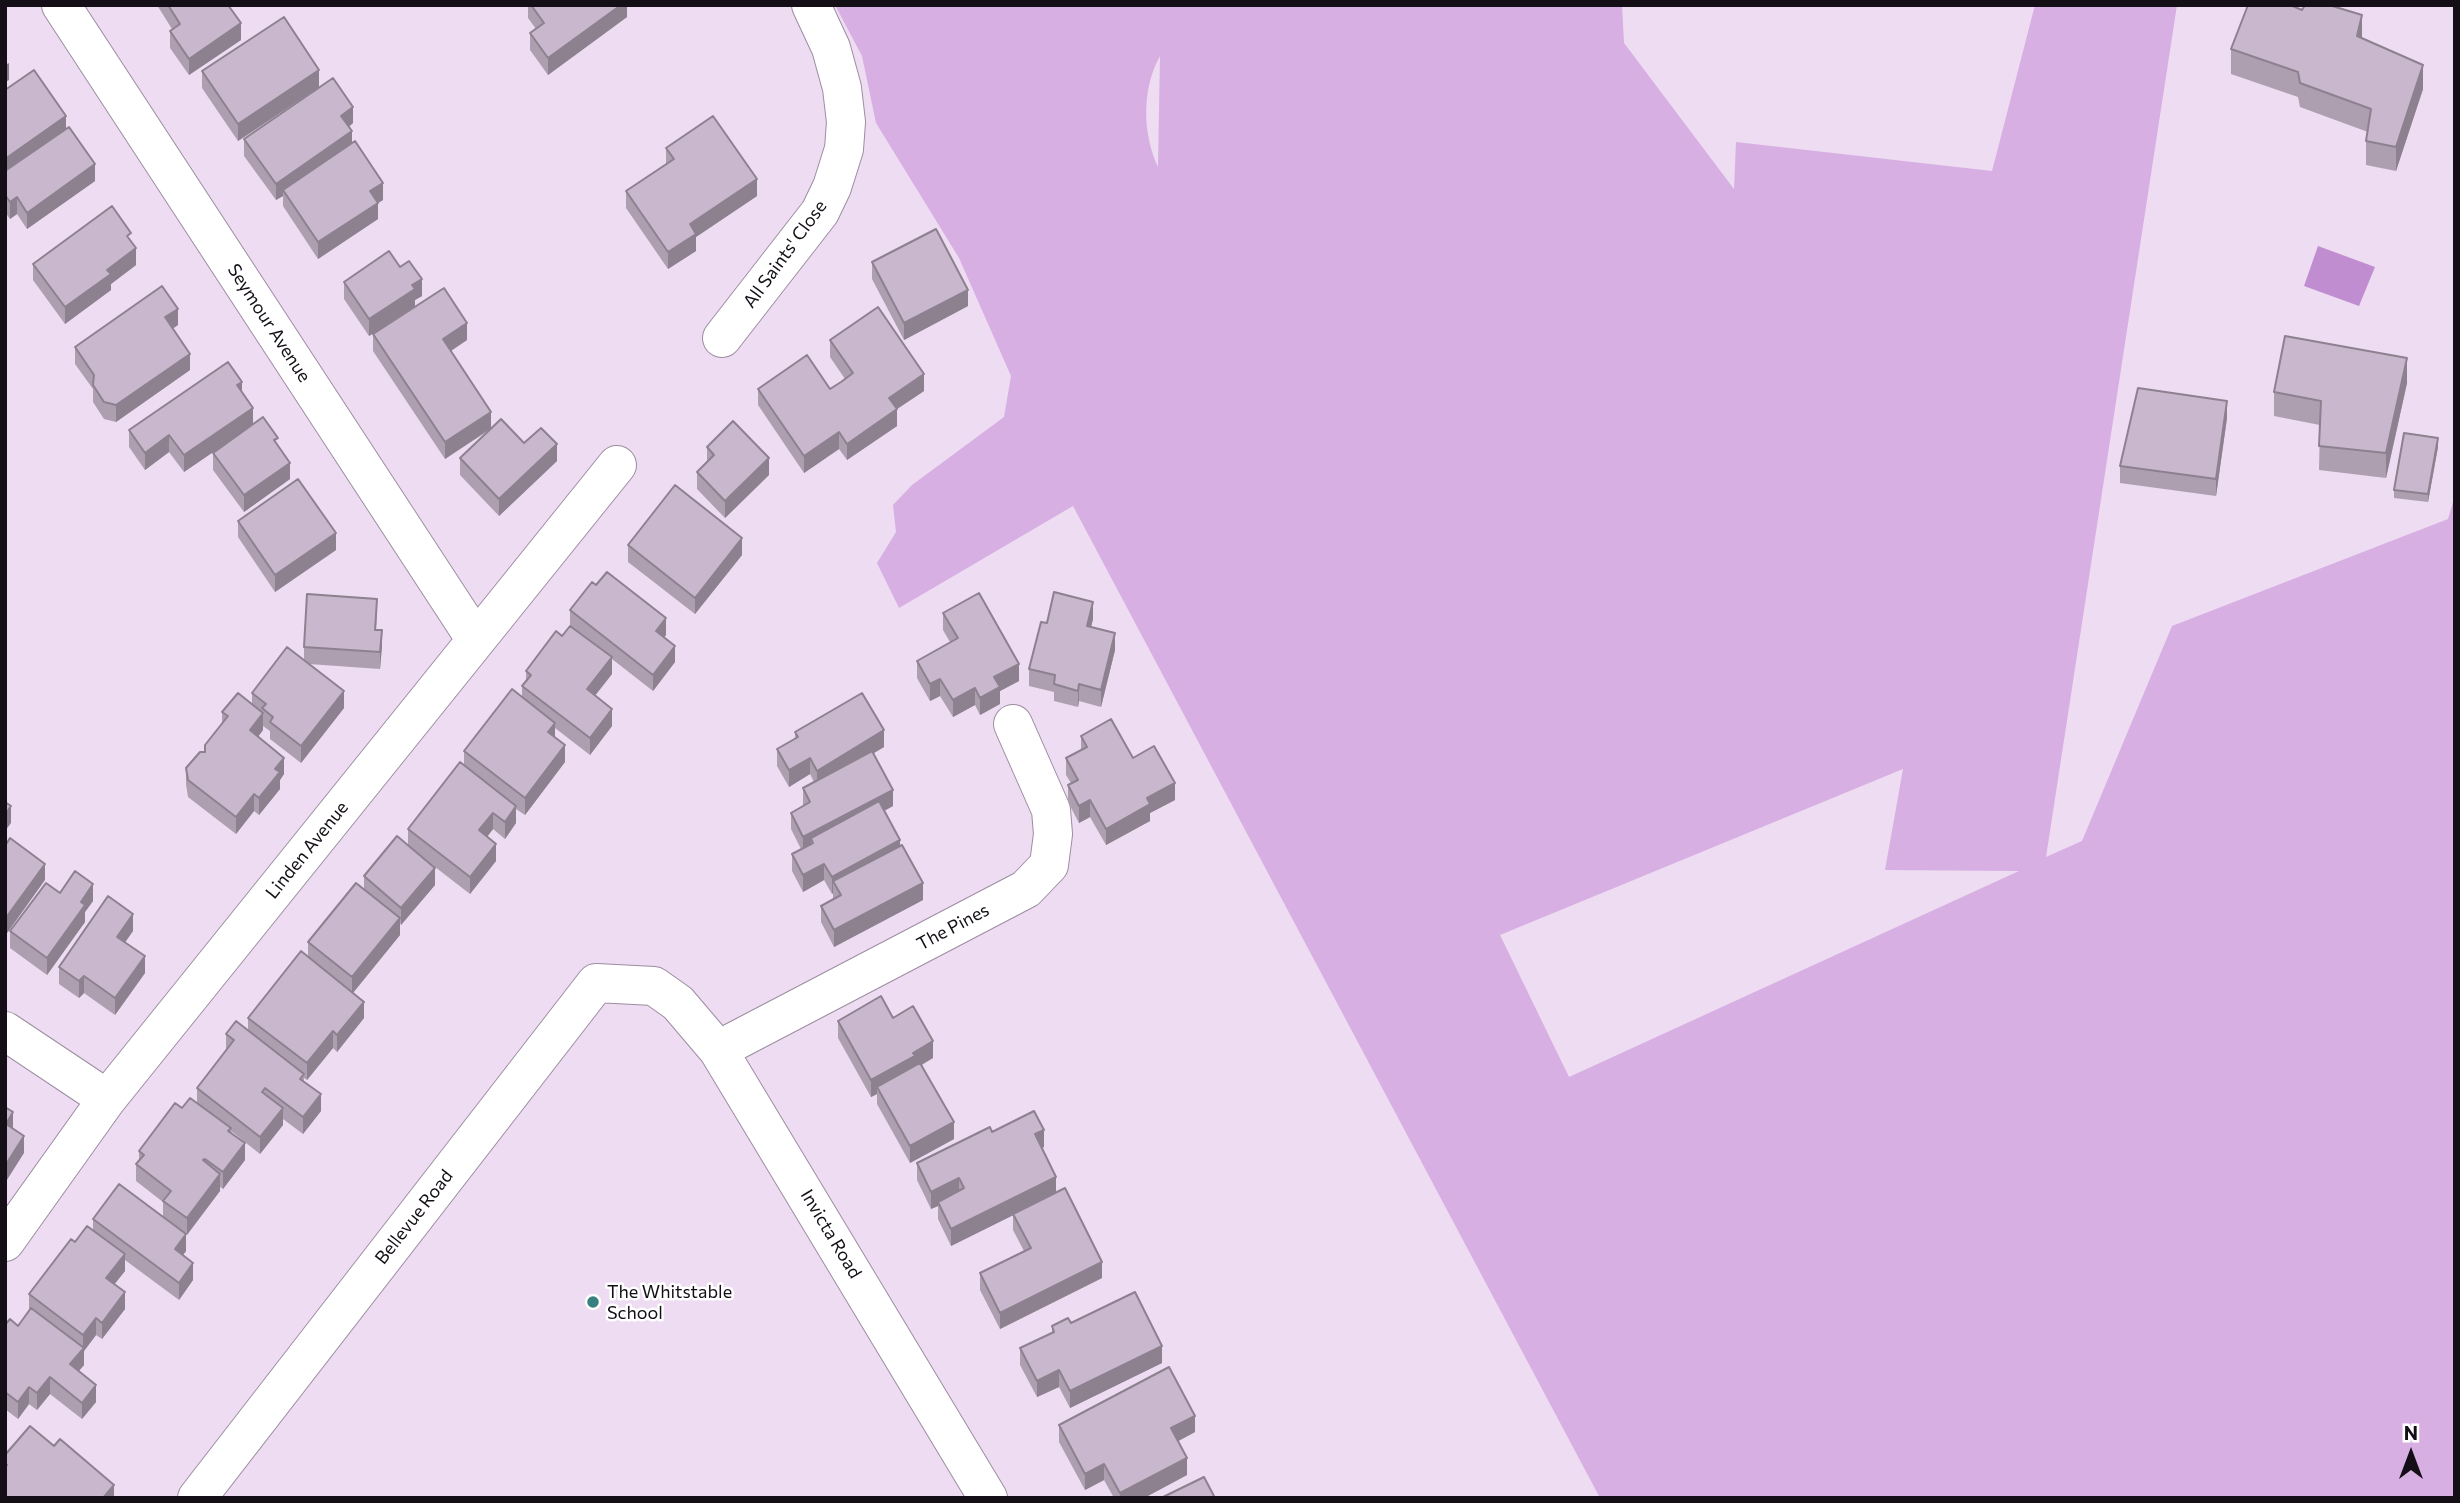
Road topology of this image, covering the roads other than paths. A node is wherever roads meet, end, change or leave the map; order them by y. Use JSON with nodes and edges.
{"nodes":[{"id":1,"x":61,"y":5,"type":"edge"},
{"id":2,"x":811,"y":5,"type":"edge"},
{"id":3,"x":722,"y":338,"type":"dead end"},
{"id":4,"x":617,"y":465,"type":"dead end"},
{"id":5,"x":476,"y":640,"type":"junction"},
{"id":6,"x":1013,"y":724,"type":"dead end"},
{"id":7,"x":654,"y":986,"type":"joint"},
{"id":8,"x":5,"y":1031,"type":"edge"},
{"id":9,"x":718,"y":1050,"type":"junction"},
{"id":10,"x":107,"y":1099,"type":"junction"},
{"id":11,"x":5,"y":1242,"type":"edge"},
{"id":12,"x":198,"y":1498,"type":"edge"},
{"id":13,"x":989,"y":1498,"type":"edge"}],
"edges":[{"from":1,"to":5,"type":"street","name":"Seymour Avenue"},
{"from":2,"to":3,"type":"street","name":"All Saints' Close"},
{"from":4,"to":5,"type":"street","name":"Linden Avenue"},
{"from":5,"to":10,"type":"street","name":"Linden Avenue"},
{"from":6,"to":9,"type":"street","name":"The Pines"},
{"from":7,"to":9,"type":"street","name":"Invicta Road"},
{"from":7,"to":12,"type":"street","name":"Bellevue Road"},
{"from":8,"to":10,"type":"street"},
{"from":9,"to":13,"type":"street","name":"Invicta Road"},
{"from":10,"to":11,"type":"street","name":"Linden Avenue"}]}
